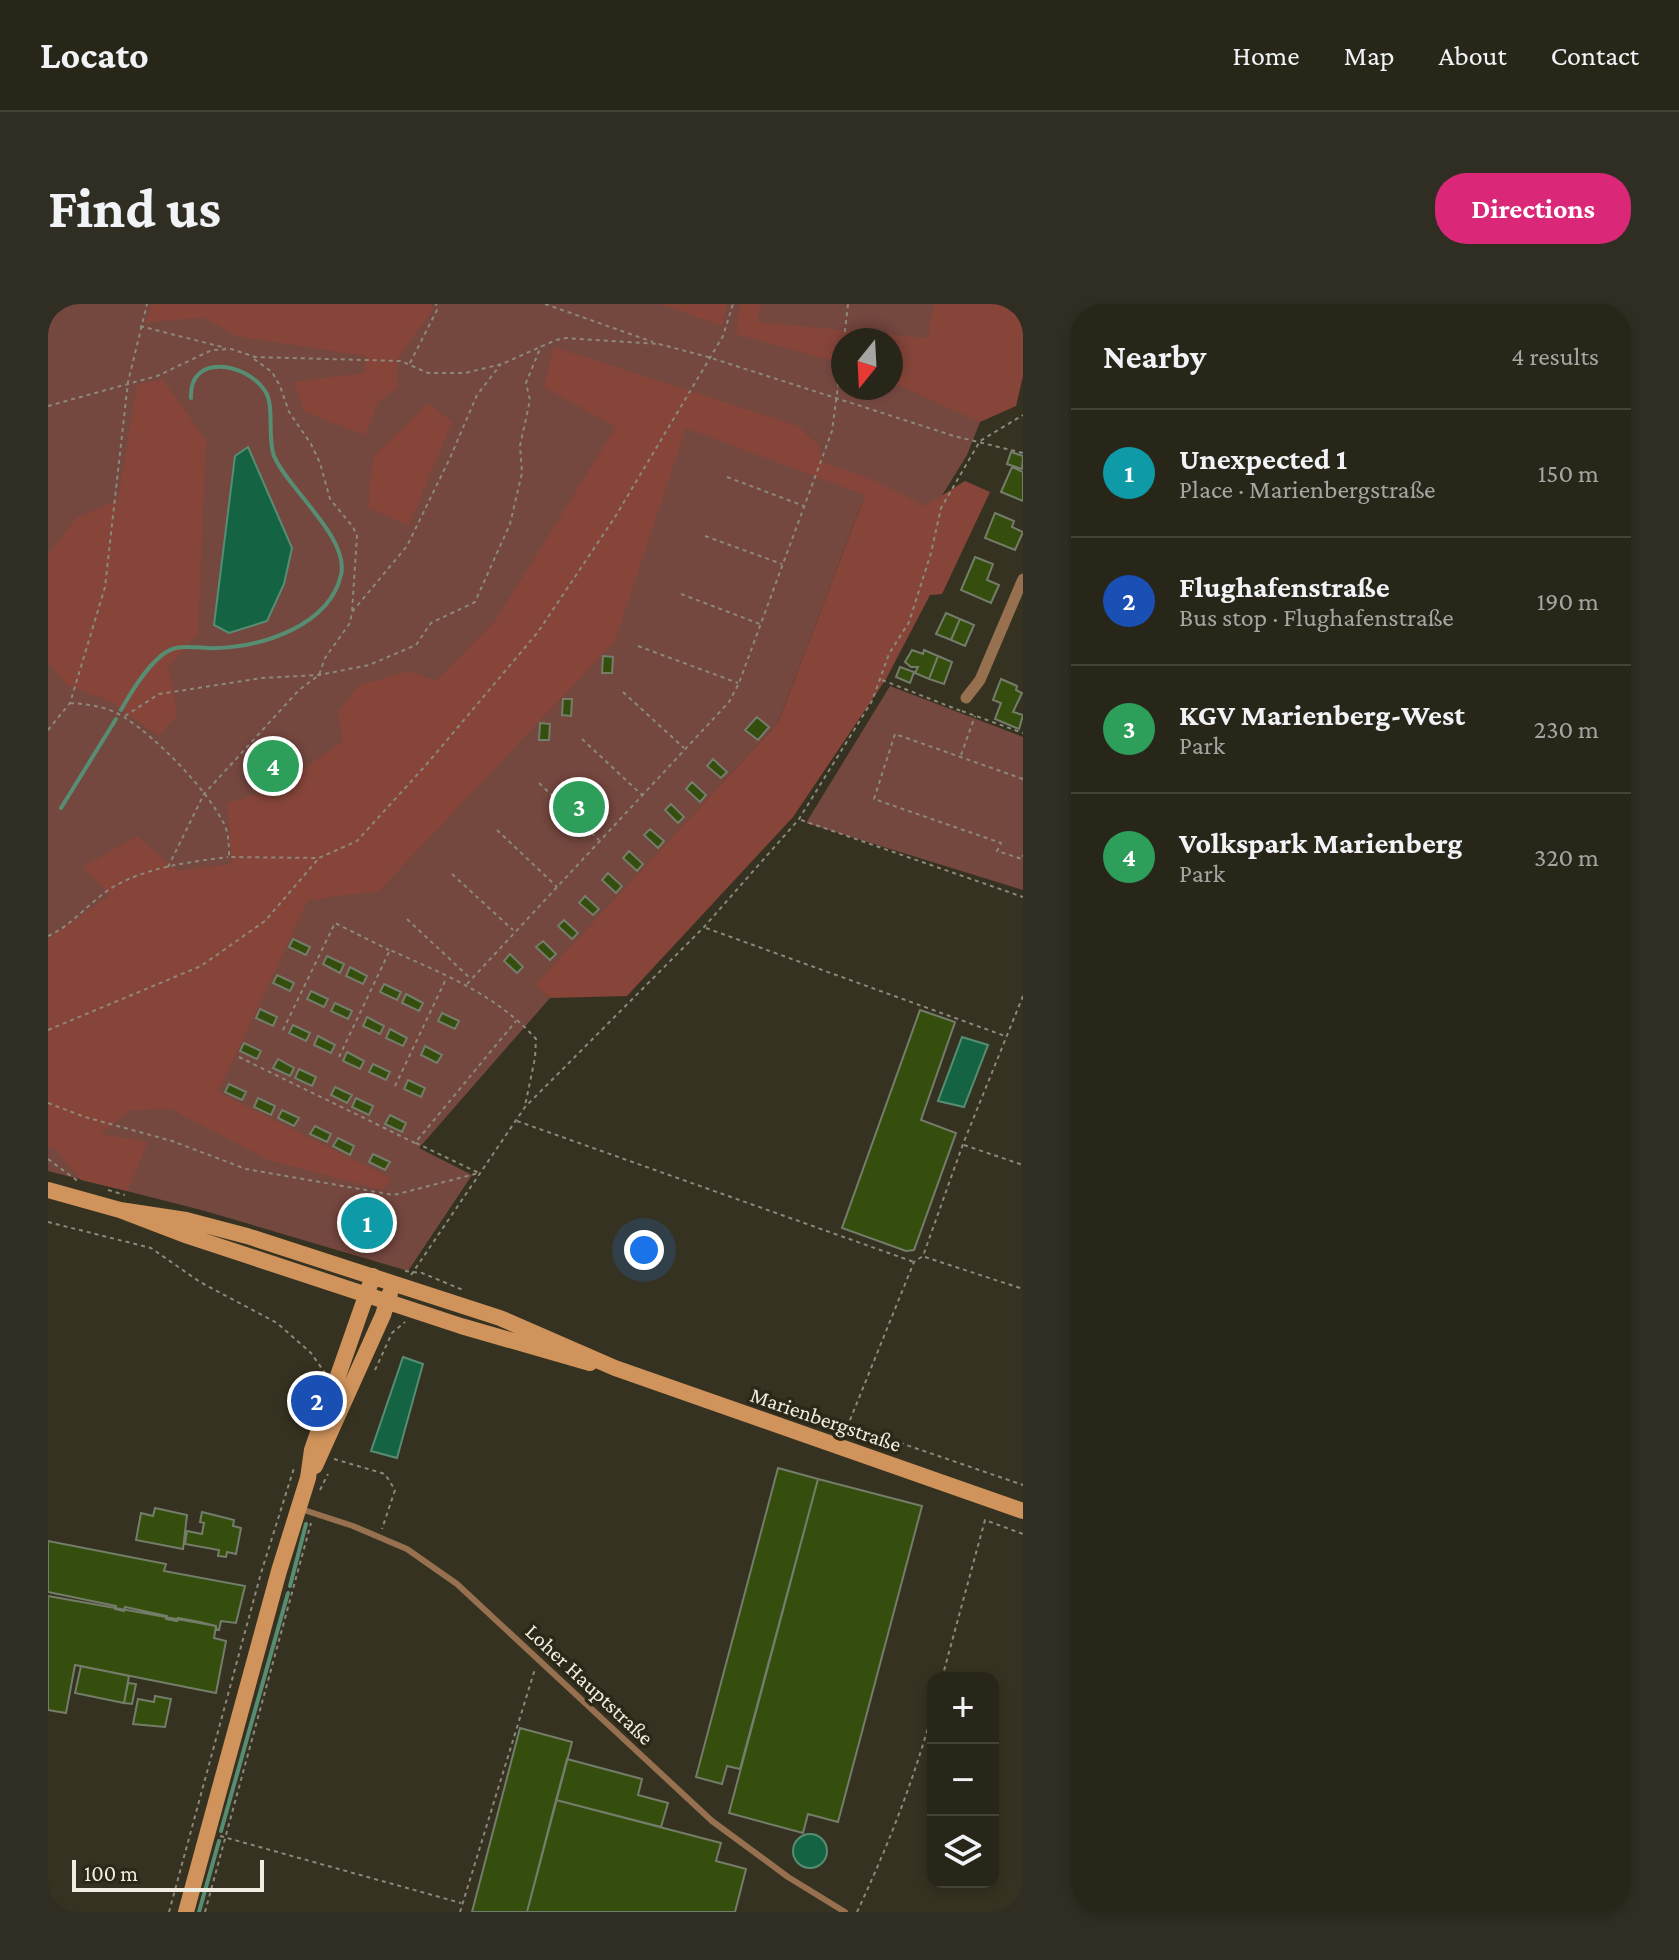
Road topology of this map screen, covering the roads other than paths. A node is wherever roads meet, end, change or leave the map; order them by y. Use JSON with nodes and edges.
{"nodes":[{"id":1,"x":1023,"y":579,"type":"edge"},
{"id":2,"x":966,"y":698,"type":"dead end"},
{"id":3,"x":48,"y":1190,"type":"edge"},
{"id":4,"x":120,"y":1210,"type":"junction"},
{"id":5,"x":373,"y":1276,"type":"junction"},
{"id":6,"x":399,"y":1285,"type":"junction"},
{"id":7,"x":367,"y":1295,"type":"junction"},
{"id":8,"x":388,"y":1302,"type":"junction"},
{"id":9,"x":615,"y":1368,"type":"junction"},
{"id":10,"x":308,"y":1478,"type":"junction"},
{"id":11,"x":306,"y":1510,"type":"junction"},
{"id":12,"x":1023,"y":1511,"type":"edge"},
{"id":13,"x":186,"y":1912,"type":"edge"},
{"id":14,"x":845,"y":1912,"type":"edge"}],
"edges":[{"from":1,"to":2,"type":"street"},
{"from":3,"to":4,"type":"main road","name":"Marienbergstraße"},
{"from":4,"to":5,"type":"main road","name":"Marienbergstraße"},
{"from":4,"to":7,"type":"main road","name":"Marienbergstraße"},
{"from":5,"to":6,"type":"main road","name":"Marienbergstraße"},
{"from":5,"to":7,"type":"main road"},
{"from":6,"to":8,"type":"main road"},
{"from":6,"to":9,"type":"main road","name":"Marienbergstraße"},
{"from":7,"to":8,"type":"main road","name":"Marienbergstraße"},
{"from":7,"to":10,"type":"main road"},
{"from":8,"to":9,"type":"main road","name":"Marienbergstraße"},
{"from":8,"to":10,"type":"main road"},
{"from":9,"to":12,"type":"main road","name":"Marienbergstraße"},
{"from":10,"to":11,"type":"main road"},
{"from":11,"to":13,"type":"main road"},
{"from":11,"to":14,"type":"lane","name":"Loher Hauptstraße"}]}
